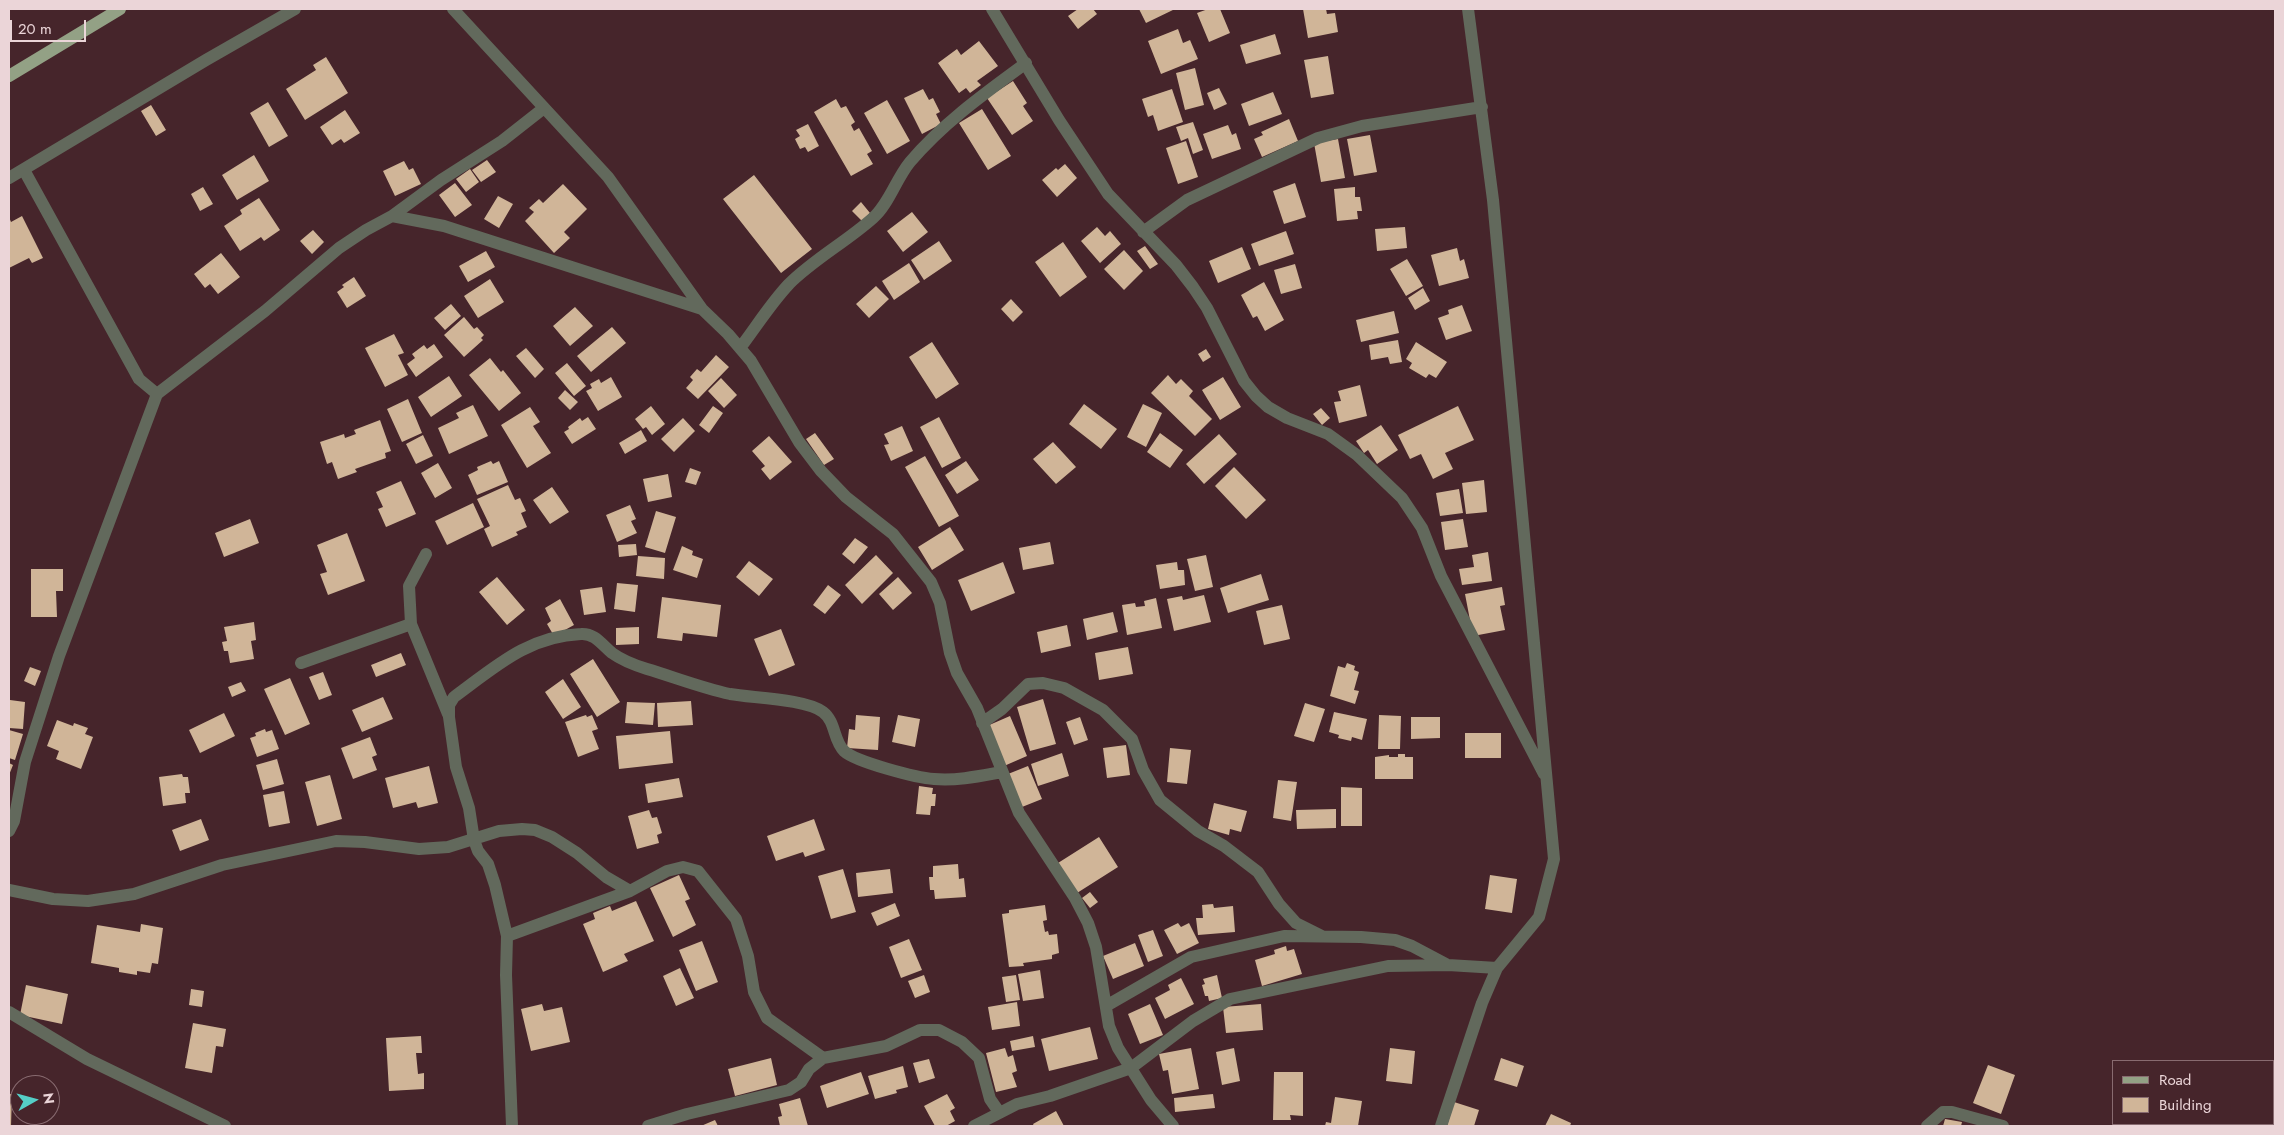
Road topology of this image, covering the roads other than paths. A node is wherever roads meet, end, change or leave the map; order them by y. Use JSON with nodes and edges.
{"nodes":[{"id":1,"x":120,"y":9,"type":"edge"},
{"id":2,"x":295,"y":9,"type":"edge"},
{"id":3,"x":453,"y":9,"type":"edge"},
{"id":4,"x":992,"y":9,"type":"edge"},
{"id":5,"x":1468,"y":9,"type":"edge"},
{"id":6,"x":1026,"y":63,"type":"junction"},
{"id":7,"x":9,"y":76,"type":"edge"},
{"id":8,"x":1482,"y":107,"type":"junction"},
{"id":9,"x":544,"y":108,"type":"junction"},
{"id":10,"x":24,"y":170,"type":"junction"},
{"id":11,"x":9,"y":178,"type":"edge"},
{"id":12,"x":392,"y":216,"type":"junction"},
{"id":13,"x":1143,"y":232,"type":"junction"},
{"id":14,"x":702,"y":309,"type":"junction"},
{"id":15,"x":740,"y":348,"type":"junction"},
{"id":16,"x":157,"y":394,"type":"junction"},
{"id":17,"x":426,"y":554,"type":"dead end"},
{"id":18,"x":411,"y":624,"type":"junction"},
{"id":19,"x":301,"y":663,"type":"dead end"},
{"id":20,"x":449,"y":717,"type":"junction"},
{"id":21,"x":982,"y":723,"type":"junction"},
{"id":22,"x":1002,"y":772,"type":"junction"},
{"id":23,"x":1547,"y":780,"type":"junction"},
{"id":24,"x":9,"y":830,"type":"edge"},
{"id":25,"x":474,"y":840,"type":"junction"},
{"id":26,"x":9,"y":890,"type":"edge"},
{"id":27,"x":630,"y":891,"type":"junction"},
{"id":28,"x":507,"y":936,"type":"junction"},
{"id":29,"x":1322,"y":936,"type":"junction"},
{"id":30,"x":1448,"y":965,"type":"junction"},
{"id":31,"x":1497,"y":968,"type":"junction"},
{"id":32,"x":1106,"y":1006,"type":"junction"},
{"id":33,"x":9,"y":1012,"type":"edge"},
{"id":34,"x":823,"y":1058,"type":"junction"},
{"id":35,"x":1131,"y":1068,"type":"junction"},
{"id":36,"x":999,"y":1112,"type":"junction"},
{"id":37,"x":225,"y":1126,"type":"edge"},
{"id":38,"x":512,"y":1126,"type":"edge"},
{"id":39,"x":648,"y":1126,"type":"edge"},
{"id":40,"x":974,"y":1126,"type":"edge"},
{"id":41,"x":1173,"y":1126,"type":"edge"},
{"id":42,"x":1441,"y":1126,"type":"edge"},
{"id":43,"x":1928,"y":1126,"type":"edge"},
{"id":44,"x":2003,"y":1126,"type":"edge"}],
"edges":[{"from":1,"to":7,"type":"main road"},
{"from":2,"to":10,"type":"street"},
{"from":3,"to":9,"type":"street"},
{"from":4,"to":6,"type":"street"},
{"from":5,"to":8,"type":"street"},
{"from":6,"to":13,"type":"street"},
{"from":6,"to":15,"type":"street"},
{"from":8,"to":13,"type":"street"},
{"from":8,"to":23,"type":"street"},
{"from":9,"to":12,"type":"street"},
{"from":9,"to":14,"type":"street"},
{"from":10,"to":11,"type":"street"},
{"from":10,"to":16,"type":"street"},
{"from":12,"to":14,"type":"street"},
{"from":12,"to":16,"type":"street"},
{"from":13,"to":23,"type":"street"},
{"from":14,"to":15,"type":"street"},
{"from":15,"to":21,"type":"street"},
{"from":16,"to":24,"type":"street"},
{"from":17,"to":18,"type":"street"},
{"from":18,"to":19,"type":"street"},
{"from":18,"to":20,"type":"street"},
{"from":20,"to":22,"type":"street"},
{"from":20,"to":25,"type":"street"},
{"from":21,"to":22,"type":"street"},
{"from":21,"to":29,"type":"street"},
{"from":22,"to":32,"type":"street"},
{"from":23,"to":31,"type":"street"},
{"from":25,"to":26,"type":"street"},
{"from":25,"to":27,"type":"street"},
{"from":25,"to":28,"type":"street"},
{"from":27,"to":28,"type":"street"},
{"from":27,"to":34,"type":"street"},
{"from":28,"to":38,"type":"street"},
{"from":29,"to":30,"type":"street"},
{"from":29,"to":32,"type":"street"},
{"from":30,"to":31,"type":"street"},
{"from":30,"to":35,"type":"street"},
{"from":31,"to":42,"type":"street"},
{"from":32,"to":35,"type":"street"},
{"from":33,"to":37,"type":"street"},
{"from":34,"to":36,"type":"street"},
{"from":34,"to":39,"type":"street"},
{"from":35,"to":36,"type":"street"},
{"from":35,"to":41,"type":"street"},
{"from":36,"to":40,"type":"street"},
{"from":43,"to":44,"type":"street"}]}
